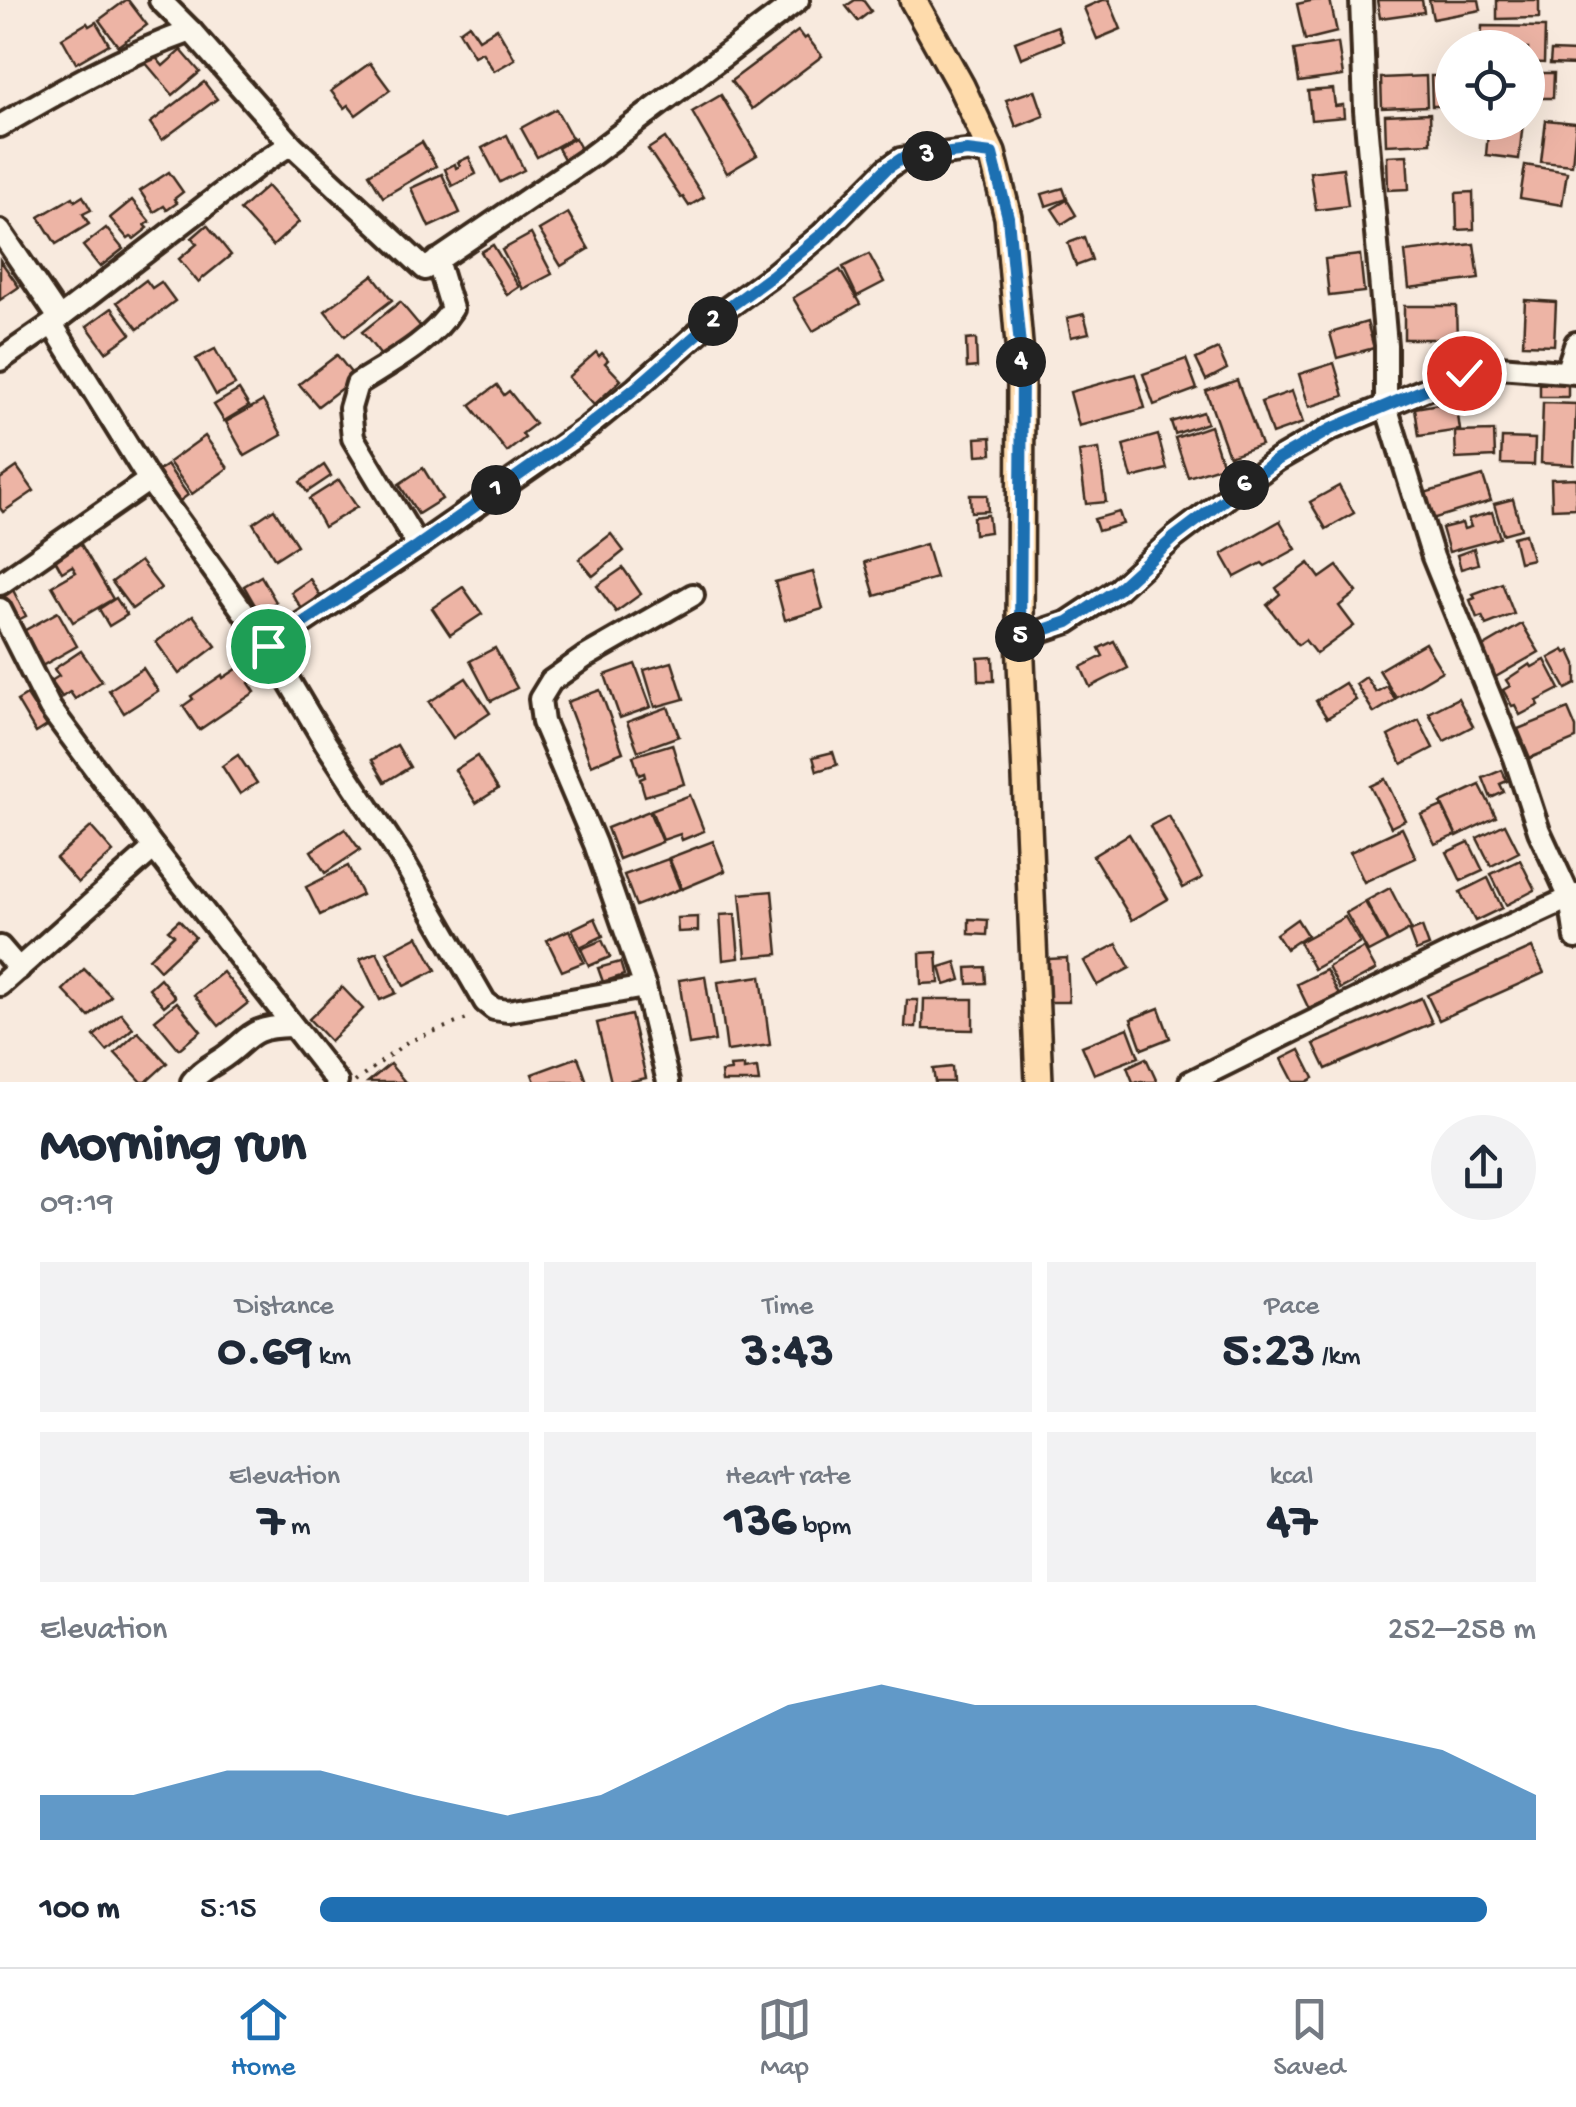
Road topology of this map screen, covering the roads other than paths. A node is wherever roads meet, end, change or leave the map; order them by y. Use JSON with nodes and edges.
{"nodes":[{"id":1,"x":160,"y":0,"type":"edge"},
{"id":2,"x":798,"y":0,"type":"edge"},
{"id":3,"x":913,"y":0,"type":"edge"},
{"id":4,"x":1360,"y":0,"type":"edge"},
{"id":5,"x":191,"y":31,"type":"junction"},
{"id":6,"x":0,"y":126,"type":"edge"},
{"id":7,"x":290,"y":144,"type":"junction"},
{"id":8,"x":992,"y":154,"type":"junction"},
{"id":9,"x":0,"y":231,"type":"edge"},
{"id":10,"x":437,"y":260,"type":"junction"},
{"id":11,"x":56,"y":321,"type":"junction"},
{"id":12,"x":1576,"y":342,"type":"edge"},
{"id":13,"x":0,"y":360,"type":"edge"},
{"id":14,"x":1571,"y":372,"type":"edge"},
{"id":15,"x":1386,"y":406,"type":"junction"},
{"id":16,"x":149,"y":480,"type":"junction"},
{"id":17,"x":418,"y":546,"type":"junction"},
{"id":18,"x":0,"y":584,"type":"edge"},
{"id":19,"x":693,"y":595,"type":"dead end"},
{"id":20,"x":0,"y":609,"type":"edge"},
{"id":21,"x":1020,"y":638,"type":"junction"},
{"id":22,"x":268,"y":646,"type":"junction"},
{"id":23,"x":154,"y":848,"type":"junction"},
{"id":24,"x":1573,"y":896,"type":"edge"},
{"id":25,"x":1576,"y":938,"type":"edge"},
{"id":26,"x":0,"y":946,"type":"edge"},
{"id":27,"x":19,"y":969,"type":"junction"},
{"id":28,"x":0,"y":985,"type":"edge"},
{"id":29,"x":645,"y":987,"type":"junction"},
{"id":30,"x":292,"y":1026,"type":"junction"},
{"id":31,"x":1033,"y":1077,"type":"edge"},
{"id":32,"x":192,"y":1082,"type":"edge"},
{"id":33,"x":336,"y":1082,"type":"edge"},
{"id":34,"x":668,"y":1082,"type":"edge"},
{"id":35,"x":1190,"y":1082,"type":"edge"}],
"edges":[{"from":1,"to":5,"type":"street"},
{"from":2,"to":10,"type":"street"},
{"from":3,"to":8,"type":"main road"},
{"from":4,"to":15,"type":"street"},
{"from":5,"to":6,"type":"street"},
{"from":5,"to":7,"type":"street"},
{"from":7,"to":10,"type":"street"},
{"from":7,"to":11,"type":"street"},
{"from":8,"to":17,"type":"street"},
{"from":8,"to":21,"type":"main road"},
{"from":9,"to":11,"type":"street"},
{"from":10,"to":17,"type":"street"},
{"from":11,"to":13,"type":"street"},
{"from":11,"to":16,"type":"street"},
{"from":12,"to":14,"type":"street"},
{"from":14,"to":15,"type":"street"},
{"from":15,"to":21,"type":"street"},
{"from":15,"to":24,"type":"street"},
{"from":16,"to":18,"type":"street"},
{"from":16,"to":22,"type":"street"},
{"from":17,"to":22,"type":"street"},
{"from":19,"to":29,"type":"street"},
{"from":20,"to":23,"type":"street"},
{"from":21,"to":31,"type":"main road"},
{"from":22,"to":29,"type":"street"},
{"from":23,"to":27,"type":"street"},
{"from":23,"to":30,"type":"street"},
{"from":24,"to":25,"type":"street"},
{"from":24,"to":35,"type":"street"},
{"from":26,"to":27,"type":"street"},
{"from":27,"to":28,"type":"street"},
{"from":29,"to":34,"type":"street"},
{"from":30,"to":32,"type":"street"},
{"from":30,"to":33,"type":"street"}]}
